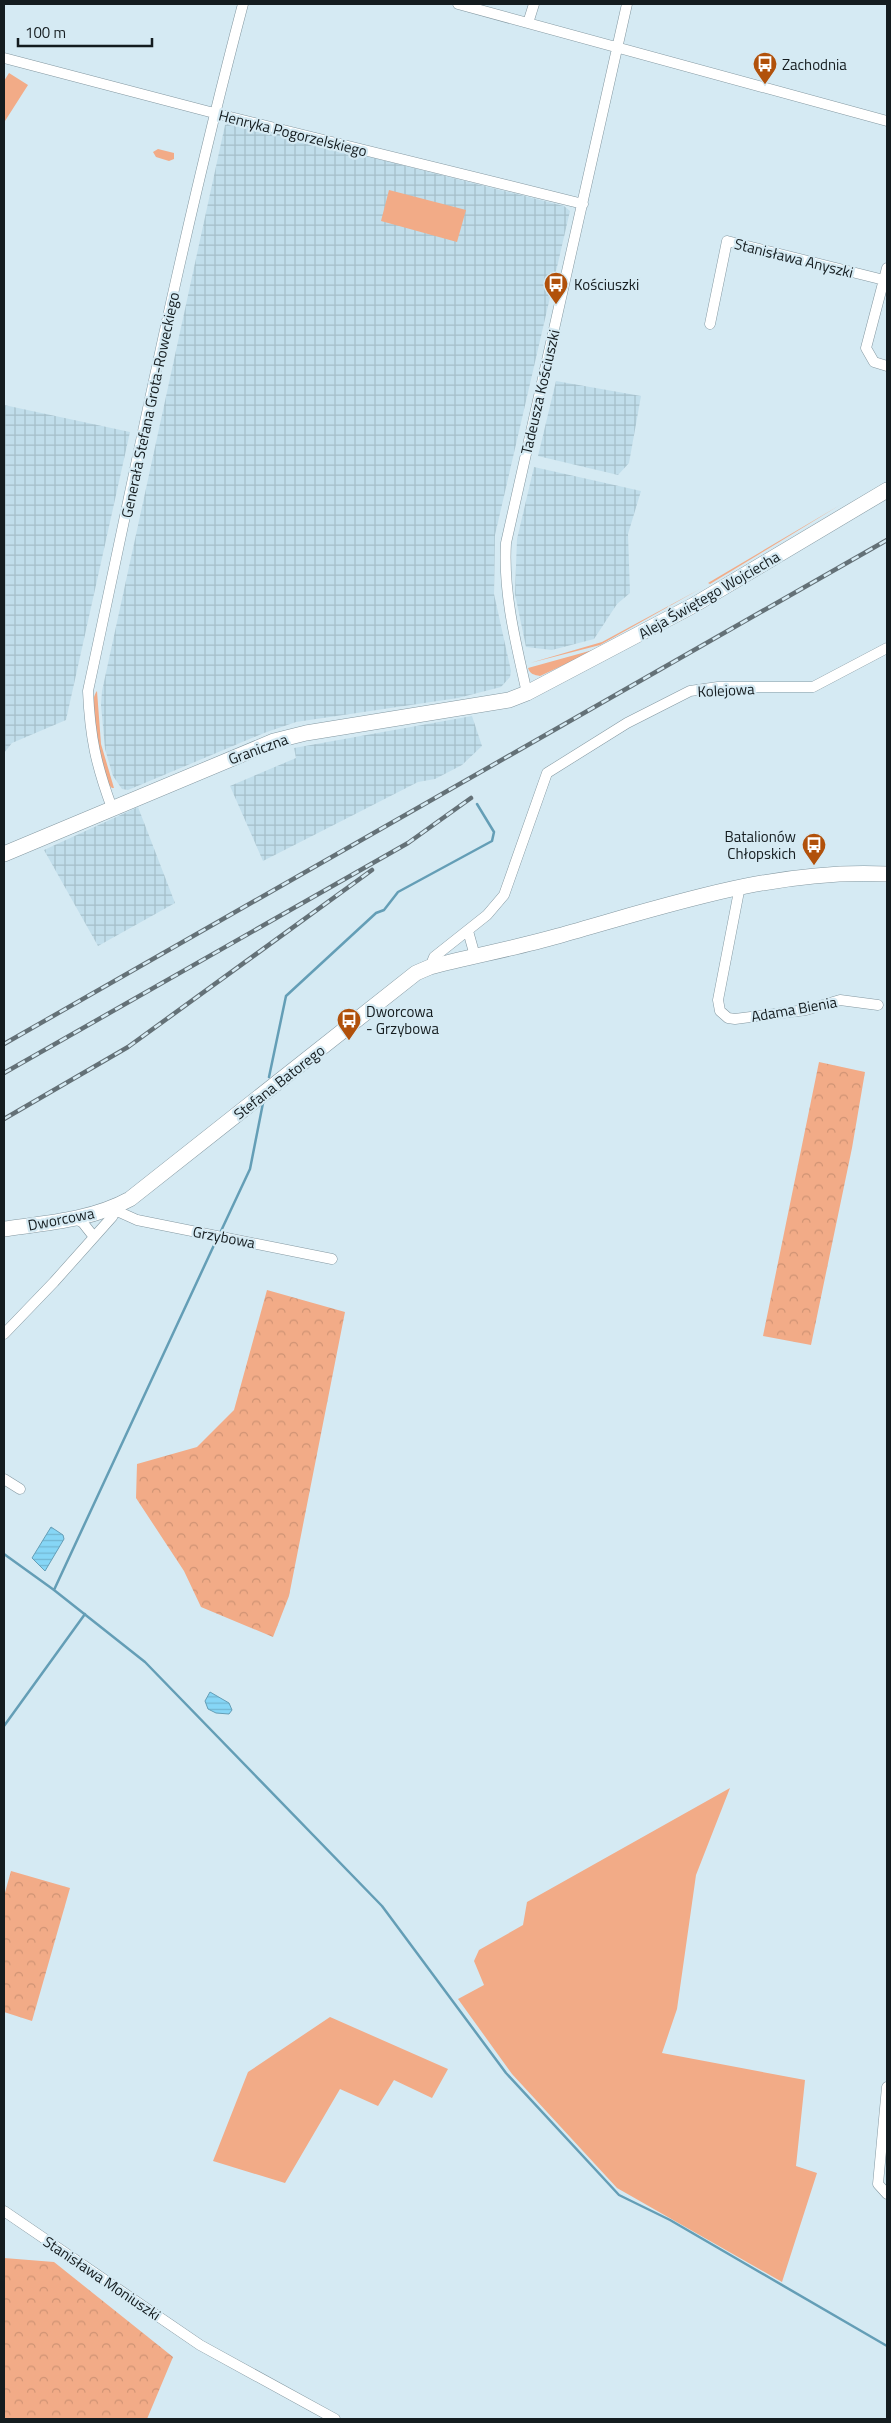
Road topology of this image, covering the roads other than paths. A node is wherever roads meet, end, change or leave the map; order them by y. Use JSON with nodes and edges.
{"nodes":[{"id":1,"x":243,"y":4,"type":"edge"},
{"id":2,"x":458,"y":4,"type":"edge"},
{"id":3,"x":534,"y":4,"type":"edge"},
{"id":4,"x":627,"y":4,"type":"edge"},
{"id":5,"x":528,"y":23,"type":"junction"},
{"id":6,"x":617,"y":47,"type":"junction"},
{"id":7,"x":4,"y":58,"type":"edge"},
{"id":8,"x":214,"y":113,"type":"junction"},
{"id":9,"x":887,"y":122,"type":"edge"},
{"id":10,"x":583,"y":204,"type":"junction"},
{"id":11,"x":887,"y":268,"type":"edge"},
{"id":12,"x":884,"y":280,"type":"junction"},
{"id":13,"x":710,"y":324,"type":"dead end"},
{"id":14,"x":887,"y":366,"type":"edge"},
{"id":15,"x":887,"y":490,"type":"edge"},
{"id":16,"x":887,"y":648,"type":"edge"},
{"id":17,"x":527,"y":693,"type":"junction"},
{"id":18,"x":547,"y":772,"type":"joint"},
{"id":19,"x":112,"y":808,"type":"junction"},
{"id":20,"x":4,"y":854,"type":"edge"},
{"id":21,"x":887,"y":874,"type":"edge"},
{"id":22,"x":740,"y":886,"type":"junction"},
{"id":23,"x":468,"y":931,"type":"junction"},
{"id":24,"x":475,"y":956,"type":"junction"},
{"id":25,"x":430,"y":967,"type":"junction"},
{"id":26,"x":878,"y":1006,"type":"dead end"},
{"id":27,"x":117,"y":1208,"type":"junction"},
{"id":28,"x":74,"y":1218,"type":"junction"},
{"id":29,"x":4,"y":1229,"type":"edge"},
{"id":30,"x":94,"y":1237,"type":"junction"},
{"id":31,"x":332,"y":1259,"type":"dead end"},
{"id":32,"x":4,"y":1334,"type":"edge"},
{"id":33,"x":4,"y":1479,"type":"edge"},
{"id":34,"x":20,"y":1489,"type":"dead end"},
{"id":35,"x":887,"y":2087,"type":"edge"},
{"id":36,"x":887,"y":2194,"type":"edge"},
{"id":37,"x":4,"y":2211,"type":"edge"},
{"id":38,"x":335,"y":2419,"type":"edge"}],
"edges":[{"from":1,"to":8,"type":"street","name":"Generała Stefana Grota-Roweckiego"},
{"from":2,"to":5,"type":"street"},
{"from":3,"to":5,"type":"street"},
{"from":4,"to":6,"type":"street","name":"Tadeusza Kościuszki"},
{"from":5,"to":6,"type":"street"},
{"from":6,"to":9,"type":"street"},
{"from":6,"to":10,"type":"street","name":"Tadeusza Kościuszki"},
{"from":7,"to":8,"type":"street","name":"Henryka Pogorzelskiego"},
{"from":8,"to":10,"type":"street","name":"Henryka Pogorzelskiego"},
{"from":8,"to":19,"type":"street","name":"Generała Stefana Grota-Roweckiego"},
{"from":10,"to":17,"type":"street","name":"Tadeusza Kościuszki"},
{"from":11,"to":12,"type":"street"},
{"from":12,"to":13,"type":"street","name":"Stanisława Anyszki"},
{"from":12,"to":14,"type":"street"},
{"from":15,"to":17,"type":"street","name":"Aleja Świętego Wojciecha"},
{"from":16,"to":18,"type":"street","name":"Kolejowa"},
{"from":17,"to":19,"type":"street","name":"Graniczna"},
{"from":18,"to":23,"type":"street","name":"Stefana Batorego"},
{"from":19,"to":20,"type":"street","name":"Graniczna"},
{"from":21,"to":22,"type":"street"},
{"from":22,"to":24,"type":"street"},
{"from":22,"to":26,"type":"street","name":"Adama Bienia"},
{"from":23,"to":24,"type":"street"},
{"from":23,"to":25,"type":"street","name":"Stefana Batorego"},
{"from":24,"to":25,"type":"street"},
{"from":25,"to":27,"type":"street","name":"Stefana Batorego"},
{"from":27,"to":28,"type":"street","name":"Dworcowa"},
{"from":27,"to":30,"type":"street","name":"Stefana Batorego"},
{"from":27,"to":31,"type":"street","name":"Grzybowa"},
{"from":28,"to":29,"type":"street","name":"Dworcowa"},
{"from":28,"to":30,"type":"street"},
{"from":30,"to":32,"type":"street","name":"Stefana Batorego"},
{"from":33,"to":34,"type":"street"},
{"from":35,"to":36,"type":"street"},
{"from":37,"to":38,"type":"street","name":"Stanisława Moniuszki"}]}
